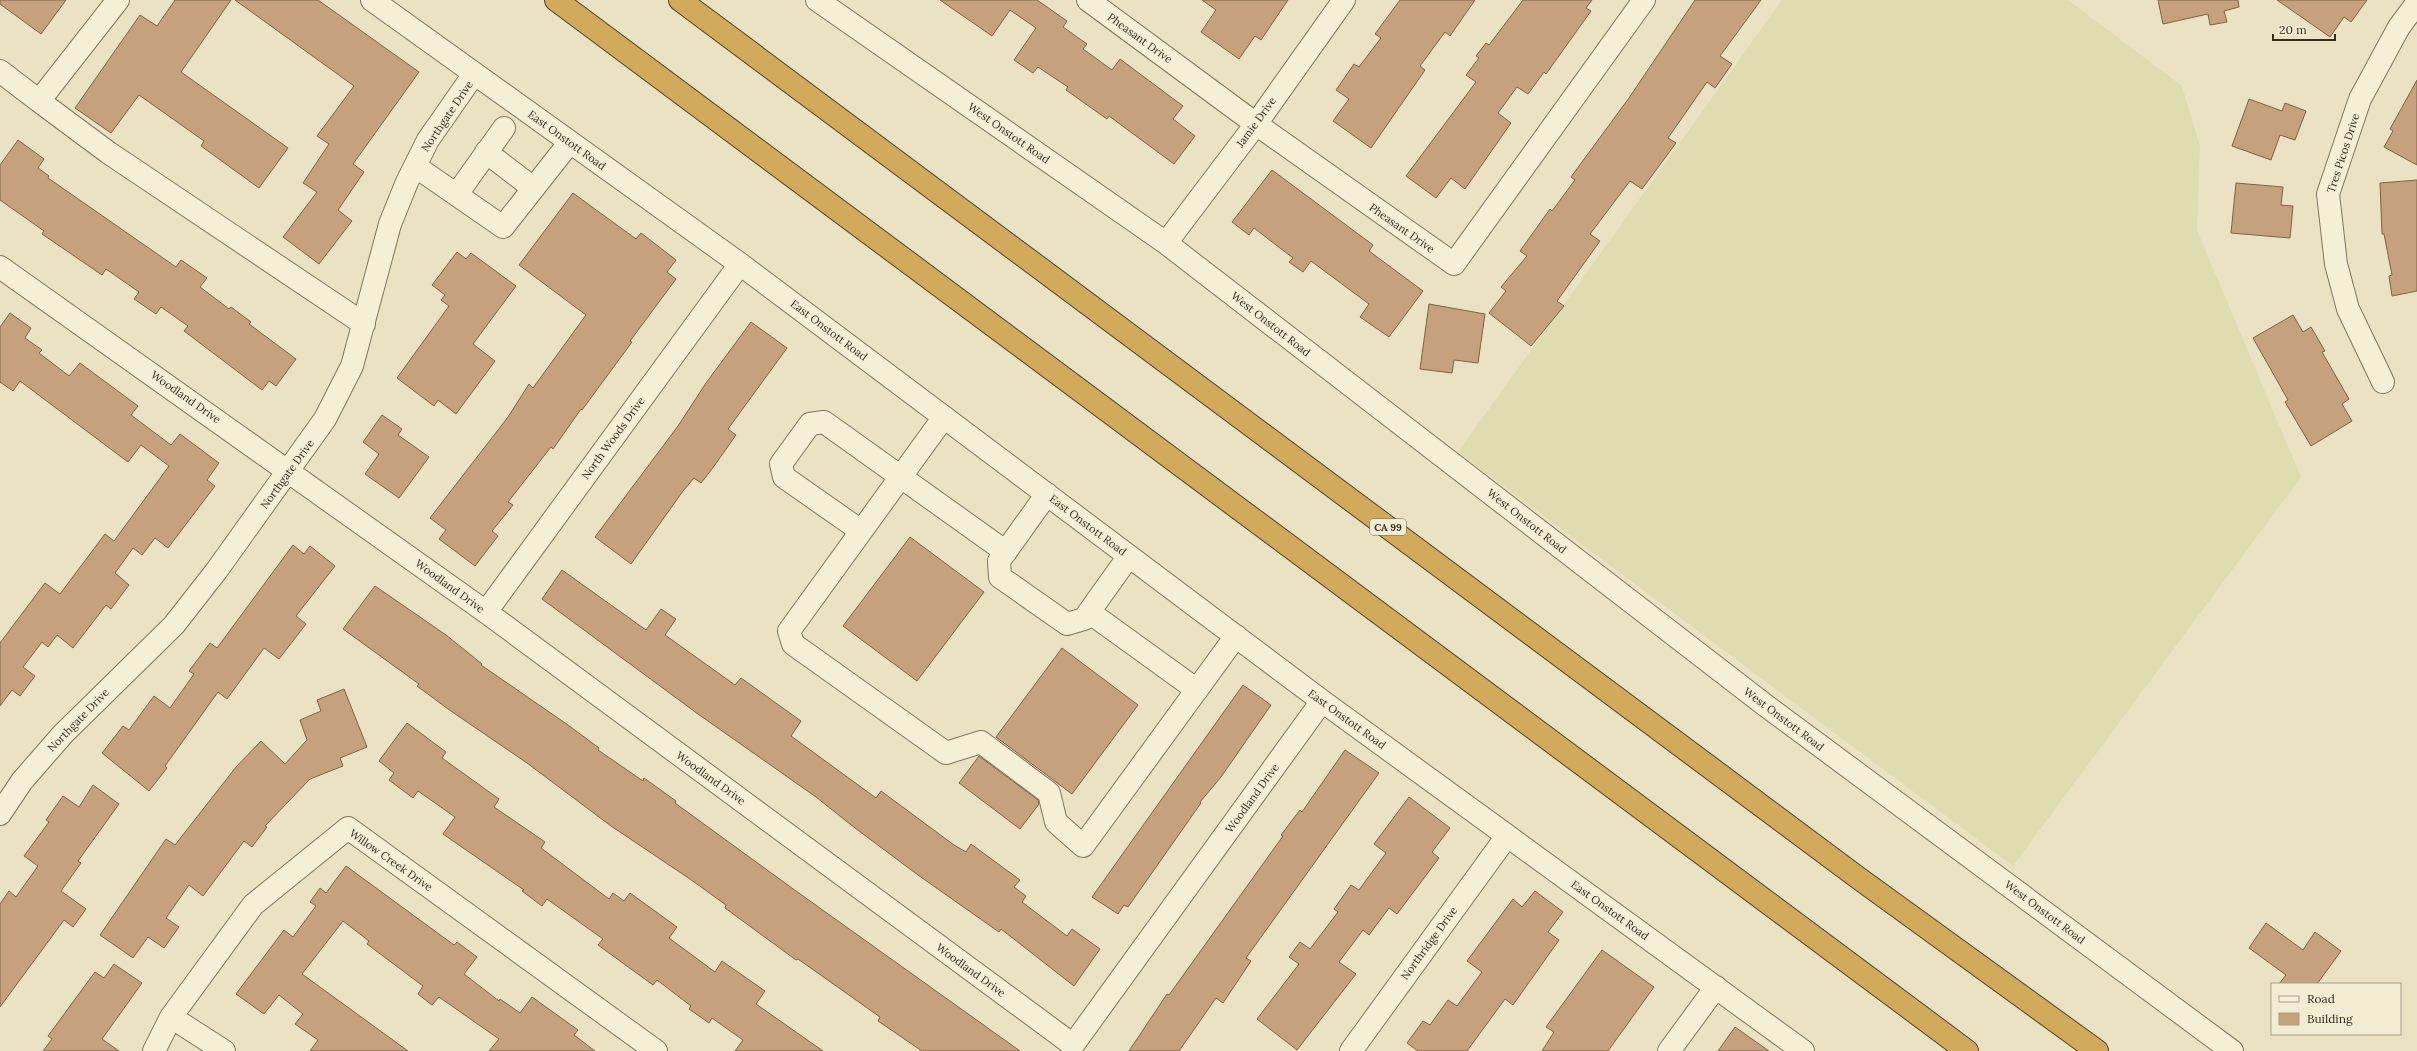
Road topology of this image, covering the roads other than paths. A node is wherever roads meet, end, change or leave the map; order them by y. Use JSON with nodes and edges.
{"nodes":[{"id":1,"x":118,"y":0,"type":"edge"},
{"id":2,"x":372,"y":0,"type":"edge"},
{"id":3,"x":556,"y":0,"type":"edge"},
{"id":4,"x":680,"y":0,"type":"edge"},
{"id":5,"x":817,"y":0,"type":"edge"},
{"id":6,"x":1088,"y":0,"type":"edge"},
{"id":7,"x":1344,"y":0,"type":"edge"},
{"id":8,"x":1644,"y":0,"type":"edge"},
{"id":9,"x":2417,"y":3,"type":"edge"},
{"id":10,"x":0,"y":71,"type":"edge"},
{"id":11,"x":474,"y":74,"type":"junction"},
{"id":12,"x":39,"y":100,"type":"junction"},
{"id":13,"x":1256,"y":124,"type":"junction"},
{"id":14,"x":504,"y":128,"type":"dead end"},
{"id":15,"x":570,"y":142,"type":"junction"},
{"id":16,"x":486,"y":152,"type":"junction"},
{"id":17,"x":415,"y":166,"type":"junction"},
{"id":18,"x":534,"y":188,"type":"junction"},
{"id":19,"x":457,"y":194,"type":"junction"},
{"id":20,"x":1166,"y":243,"type":"junction"},
{"id":21,"x":740,"y":264,"type":"junction"},
{"id":22,"x":0,"y":267,"type":"edge"},
{"id":23,"x":364,"y":324,"type":"junction"},
{"id":24,"x":2384,"y":382,"type":"dead end"},
{"id":25,"x":944,"y":416,"type":"junction"},
{"id":26,"x":289,"y":471,"type":"junction"},
{"id":27,"x":901,"y":476,"type":"junction"},
{"id":28,"x":1047,"y":494,"type":"junction"},
{"id":29,"x":861,"y":531,"type":"junction"},
{"id":30,"x":1006,"y":552,"type":"junction"},
{"id":31,"x":1129,"y":556,"type":"junction"},
{"id":32,"x":486,"y":612,"type":"junction"},
{"id":33,"x":1089,"y":612,"type":"junction"},
{"id":34,"x":1236,"y":636,"type":"junction"},
{"id":35,"x":1197,"y":690,"type":"junction"},
{"id":36,"x":1322,"y":701,"type":"junction"},
{"id":37,"x":0,"y":814,"type":"edge"},
{"id":38,"x":1507,"y":836,"type":"junction"},
{"id":39,"x":1716,"y":987,"type":"junction"},
{"id":40,"x":171,"y":1017,"type":"junction"},
{"id":41,"x":154,"y":1051,"type":"edge"},
{"id":42,"x":224,"y":1051,"type":"edge"},
{"id":43,"x":656,"y":1051,"type":"edge"},
{"id":44,"x":1351,"y":1051,"type":"edge"},
{"id":45,"x":1669,"y":1051,"type":"edge"},
{"id":46,"x":1803,"y":1051,"type":"edge"},
{"id":47,"x":1967,"y":1051,"type":"edge"},
{"id":48,"x":2097,"y":1051,"type":"edge"},
{"id":49,"x":2232,"y":1051,"type":"edge"}],
"edges":[{"from":1,"to":12,"type":"street"},
{"from":2,"to":11,"type":"street","name":"East Onstott Road"},
{"from":3,"to":47,"type":"highway"},
{"from":4,"to":48,"type":"highway","number":"CA 99"},
{"from":5,"to":20,"type":"street","name":"West Onstott Road"},
{"from":6,"to":13,"type":"street","name":"Pheasant Drive"},
{"from":7,"to":13,"type":"street","name":"Jamie Drive"},
{"from":8,"to":13,"type":"street","name":"Pheasant Drive"},
{"from":9,"to":24,"type":"street","name":"Tres Picos Drive"},
{"from":10,"to":12,"type":"street"},
{"from":11,"to":15,"type":"street","name":"East Onstott Road"},
{"from":11,"to":17,"type":"street","name":"Northgate Drive"},
{"from":12,"to":23,"type":"street"},
{"from":13,"to":20,"type":"street","name":"Jamie Drive"},
{"from":14,"to":16,"type":"street"},
{"from":15,"to":18,"type":"street"},
{"from":15,"to":21,"type":"street","name":"East Onstott Road"},
{"from":16,"to":18,"type":"street"},
{"from":16,"to":19,"type":"street"},
{"from":17,"to":19,"type":"street"},
{"from":17,"to":23,"type":"street","name":"Northgate Drive"},
{"from":18,"to":19,"type":"street"},
{"from":20,"to":49,"type":"street","name":"West Onstott Road"},
{"from":21,"to":25,"type":"street","name":"East Onstott Road"},
{"from":21,"to":32,"type":"street","name":"North Woods Drive"},
{"from":22,"to":26,"type":"street","name":"Woodland Drive"},
{"from":23,"to":26,"type":"street","name":"Northgate Drive"},
{"from":25,"to":27,"type":"street"},
{"from":25,"to":28,"type":"street","name":"East Onstott Road"},
{"from":26,"to":32,"type":"street","name":"Woodland Drive"},
{"from":26,"to":37,"type":"street","name":"Northgate Drive"},
{"from":27,"to":29,"type":"street"},
{"from":27,"to":29,"type":"street"},
{"from":27,"to":30,"type":"street"},
{"from":28,"to":30,"type":"street"},
{"from":28,"to":31,"type":"street","name":"East Onstott Road"},
{"from":29,"to":35,"type":"street"},
{"from":30,"to":33,"type":"street"},
{"from":31,"to":33,"type":"street"},
{"from":31,"to":34,"type":"street","name":"East Onstott Road"},
{"from":32,"to":36,"type":"street","name":"Woodland Drive"},
{"from":33,"to":35,"type":"street"},
{"from":34,"to":35,"type":"street"},
{"from":34,"to":36,"type":"street","name":"East Onstott Road"},
{"from":36,"to":38,"type":"street","name":"East Onstott Road"},
{"from":38,"to":39,"type":"street","name":"East Onstott Road"},
{"from":38,"to":44,"type":"street","name":"Northridge Drive"},
{"from":39,"to":45,"type":"street"},
{"from":39,"to":46,"type":"street","name":"East Onstott Road"},
{"from":40,"to":41,"type":"street","name":"Willow Creek Drive"},
{"from":40,"to":42,"type":"street"},
{"from":40,"to":43,"type":"street","name":"Willow Creek Drive"}]}
